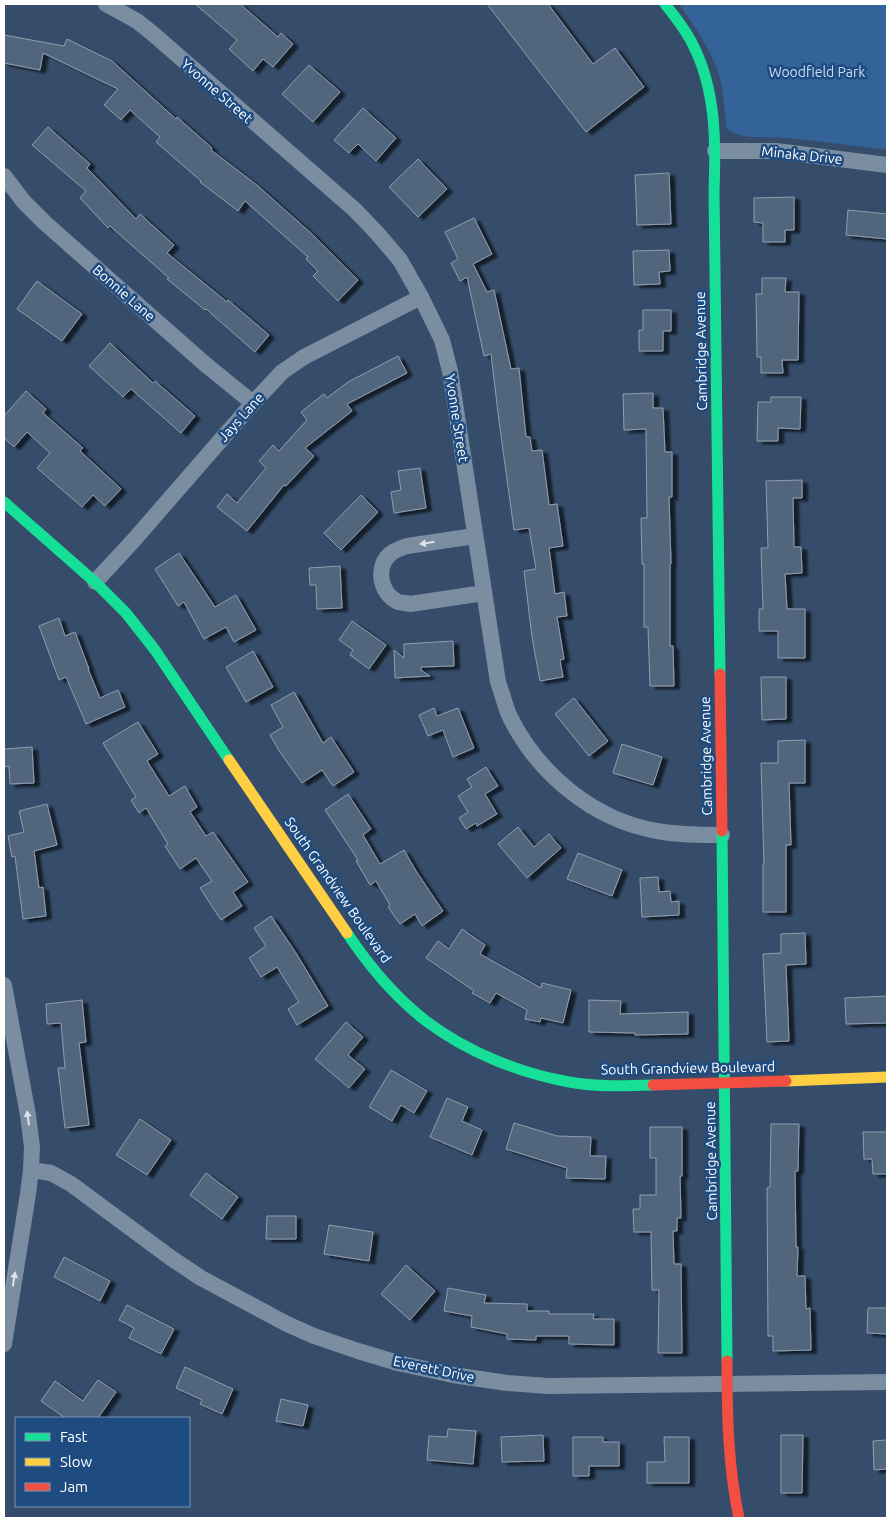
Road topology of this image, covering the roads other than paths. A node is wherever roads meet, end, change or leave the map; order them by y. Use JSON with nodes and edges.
{"nodes":[{"id":1,"x":106,"y":4,"type":"edge"},
{"id":2,"x":665,"y":4,"type":"edge"},
{"id":3,"x":715,"y":151,"type":"junction"},
{"id":4,"x":887,"y":165,"type":"edge"},
{"id":5,"x":4,"y":176,"type":"edge"},
{"id":6,"x":422,"y":297,"type":"junction"},
{"id":7,"x":253,"y":402,"type":"junction"},
{"id":8,"x":4,"y":502,"type":"edge"},
{"id":9,"x":476,"y":536,"type":"junction"},
{"id":10,"x":96,"y":582,"type":"junction"},
{"id":11,"x":484,"y":593,"type":"junction"},
{"id":12,"x":722,"y":835,"type":"junction"},
{"id":13,"x":4,"y":985,"type":"edge"},
{"id":14,"x":887,"y":1077,"type":"edge"},
{"id":15,"x":724,"y":1083,"type":"junction"},
{"id":16,"x":32,"y":1170,"type":"junction"},
{"id":17,"x":4,"y":1344,"type":"edge"},
{"id":18,"x":887,"y":1382,"type":"edge"},
{"id":19,"x":727,"y":1384,"type":"junction"},
{"id":20,"x":739,"y":1518,"type":"edge"}],
"edges":[{"from":1,"to":6,"type":"street","name":"Yvonne Street"},
{"from":2,"to":3,"type":"street","name":"Cambridge Avenue"},
{"from":3,"to":4,"type":"street","name":"Minaka Drive"},
{"from":3,"to":12,"type":"street","name":"Cambridge Avenue"},
{"from":5,"to":7,"type":"street","name":"Bonnie Lane"},
{"from":6,"to":7,"type":"street","name":"Jays Lane"},
{"from":6,"to":9,"type":"street","name":"Yvonne Street"},
{"from":7,"to":10,"type":"street","name":"Jays Lane"},
{"from":8,"to":10,"type":"street","name":"South Grandview Boulevard"},
{"from":9,"to":11,"type":"street","name":"Yvonne Street"},
{"from":9,"to":11,"type":"street","one_way":true},
{"from":10,"to":15,"type":"street","name":"South Grandview Boulevard"},
{"from":11,"to":12,"type":"street","name":"Yvonne Street"},
{"from":12,"to":15,"type":"street","name":"Cambridge Avenue"},
{"from":16,"to":13,"type":"street","one_way":true},
{"from":14,"to":15,"type":"street","name":"South Grandview Boulevard"},
{"from":15,"to":19,"type":"street","name":"Cambridge Avenue"},
{"from":17,"to":16,"type":"street","one_way":true},
{"from":16,"to":19,"type":"street","name":"Everett Drive"},
{"from":18,"to":19,"type":"street","name":"Everett Drive"},
{"from":19,"to":20,"type":"street","name":"Cambridge Avenue"}]}
